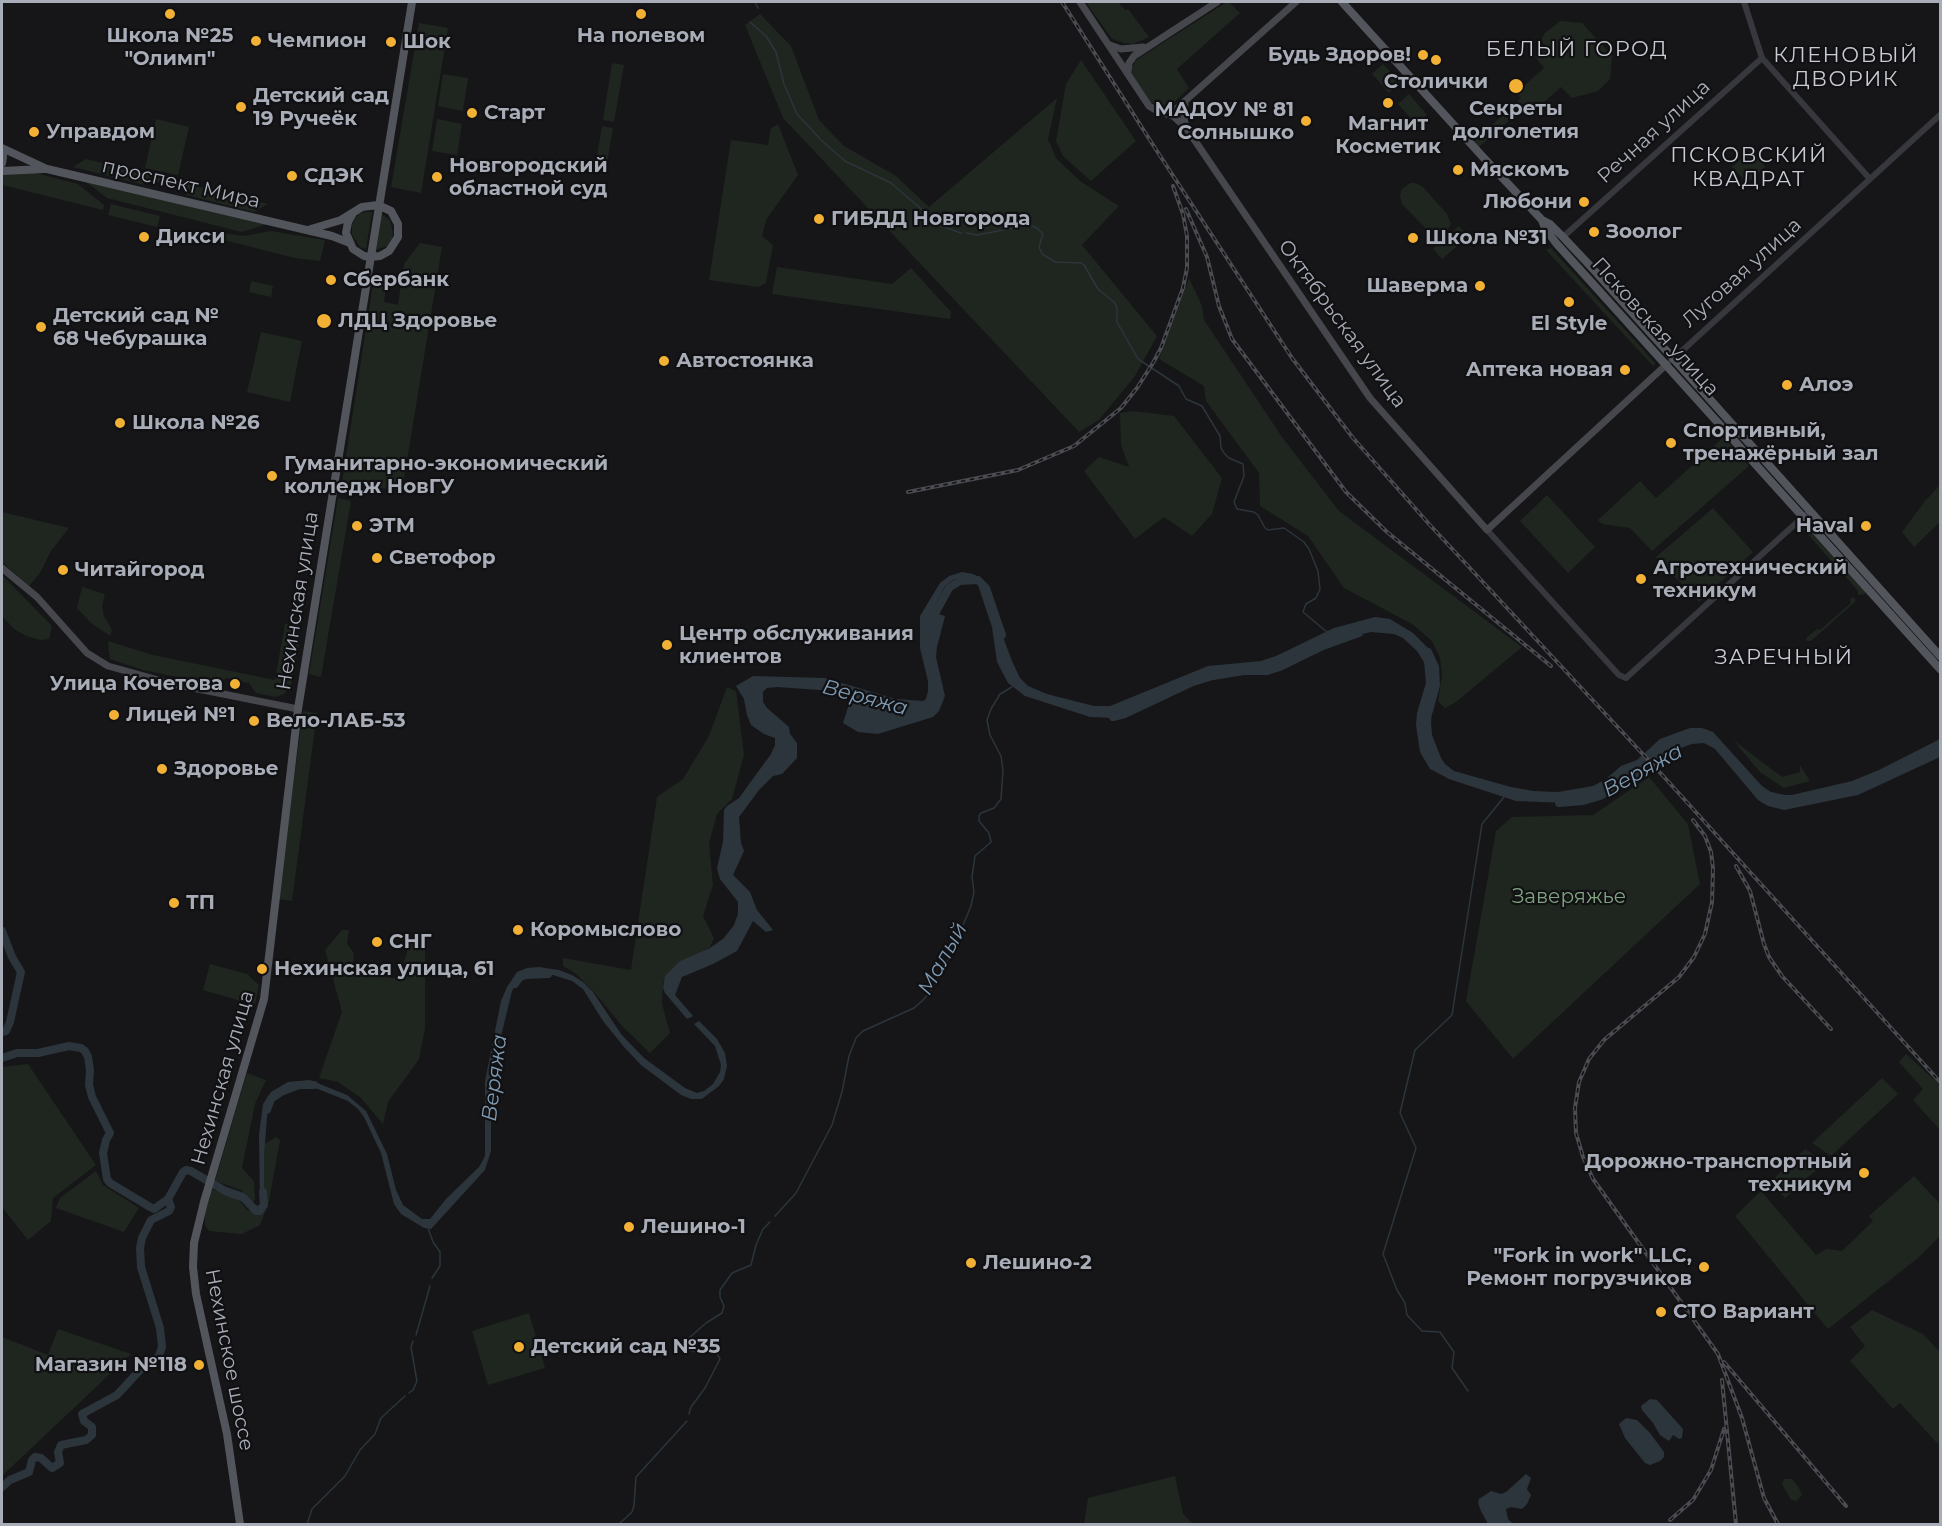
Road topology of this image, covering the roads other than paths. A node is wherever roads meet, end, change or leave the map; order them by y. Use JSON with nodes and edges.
{"nodes":[{"id":1,"x":412,"y":2,"type":"edge"},
{"id":2,"x":1080,"y":2,"type":"edge"},
{"id":3,"x":1217,"y":2,"type":"edge"},
{"id":4,"x":1296,"y":2,"type":"edge"},
{"id":5,"x":1342,"y":2,"type":"edge"},
{"id":6,"x":1744,"y":2,"type":"edge"},
{"id":7,"x":1109,"y":44,"type":"junction"},
{"id":8,"x":1146,"y":47,"type":"junction"},
{"id":9,"x":1762,"y":58,"type":"junction"},
{"id":10,"x":1128,"y":73,"type":"junction"},
{"id":11,"x":1185,"y":100,"type":"junction"},
{"id":12,"x":1166,"y":113,"type":"junction"},
{"id":13,"x":1941,"y":116,"type":"edge"},
{"id":14,"x":1187,"y":129,"type":"junction"},
{"id":15,"x":2,"y":150,"type":"edge"},
{"id":16,"x":2,"y":164,"type":"edge"},
{"id":17,"x":47,"y":169,"type":"junction"},
{"id":18,"x":2,"y":171,"type":"edge"},
{"id":19,"x":1870,"y":180,"type":"junction"},
{"id":20,"x":378,"y":205,"type":"junction"},
{"id":21,"x":353,"y":213,"type":"junction"},
{"id":22,"x":1542,"y":220,"type":"junction"},
{"id":23,"x":308,"y":230,"type":"junction"},
{"id":24,"x":1566,"y":234,"type":"junction"},
{"id":25,"x":350,"y":243,"type":"junction"},
{"id":26,"x":370,"y":257,"type":"junction"},
{"id":27,"x":1590,"y":272,"type":"junction"},
{"id":28,"x":1670,"y":361,"type":"junction"},
{"id":29,"x":1807,"y":514,"type":"junction"},
{"id":30,"x":1487,"y":530,"type":"junction"},
{"id":31,"x":2,"y":568,"type":"edge"},
{"id":32,"x":1941,"y":656,"type":"edge"},
{"id":33,"x":1941,"y":669,"type":"edge"},
{"id":34,"x":298,"y":709,"type":"junction"},
{"id":35,"x":204,"y":1202,"type":"joint"},
{"id":36,"x":240,"y":1524,"type":"edge"}],
"edges":[{"from":1,"to":20,"type":"main road","name":"Нехинская улица"},
{"from":2,"to":7,"type":"main road","name":"Октябрьская улица"},
{"from":3,"to":8,"type":"main road"},
{"from":4,"to":11,"type":"main road"},
{"from":5,"to":22,"type":"main road","name":"Псковская улица"},
{"from":6,"to":9,"type":"street"},
{"from":7,"to":8,"type":"main road"},
{"from":7,"to":10,"type":"main road","name":"Октябрьская улица"},
{"from":8,"to":10,"type":"main road"},
{"from":9,"to":19,"type":"street"},
{"from":9,"to":24,"type":"street","name":"Речная улица"},
{"from":10,"to":12,"type":"main road","name":"Октябрьская улица"},
{"from":11,"to":12,"type":"main road"},
{"from":11,"to":14,"type":"main road"},
{"from":12,"to":14,"type":"main road","name":"Октябрьская улица"},
{"from":13,"to":19,"type":"street","name":"Луговая улица"},
{"from":14,"to":30,"type":"main road","name":"Октябрьская улица"},
{"from":15,"to":16,"type":"main road"},
{"from":15,"to":17,"type":"main road","name":"проспект Мира"},
{"from":17,"to":18,"type":"main road","name":"проспект Мира"},
{"from":17,"to":23,"type":"main road","name":"проспект Мира"},
{"from":19,"to":28,"type":"street","name":"Луговая улица"},
{"from":20,"to":21,"type":"main road","name":"проспект Мира"},
{"from":20,"to":26,"type":"main road","name":"Нехинская улица"},
{"from":20,"to":26,"type":"main road"},
{"from":21,"to":23,"type":"main road","name":"проспект Мира"},
{"from":21,"to":25,"type":"main road"},
{"from":22,"to":24,"type":"main road","name":"Псковская улица"},
{"from":22,"to":27,"type":"main road","name":"Псковская улица"},
{"from":23,"to":25,"type":"main road","name":"проспект Мира"},
{"from":24,"to":27,"type":"main road","name":"Псковская улица"},
{"from":25,"to":26,"type":"main road","name":"проспект Мира"},
{"from":26,"to":34,"type":"main road","name":"Нехинская улица"},
{"from":27,"to":28,"type":"main road","name":"Псковская улица"},
{"from":28,"to":29,"type":"main road","name":"Псковская улица"},
{"from":28,"to":30,"type":"main road","name":"Луговая улица"},
{"from":29,"to":30,"type":"street","name":"Октябрьская улица"},
{"from":29,"to":32,"type":"main road","name":"Псковская улица"},
{"from":29,"to":33,"type":"main road","name":"Псковская улица"},
{"from":31,"to":34,"type":"main road"},
{"from":34,"to":35,"type":"main road","name":"Нехинская улица"},
{"from":35,"to":36,"type":"main road","name":"Нехинское шоссе"}]}
